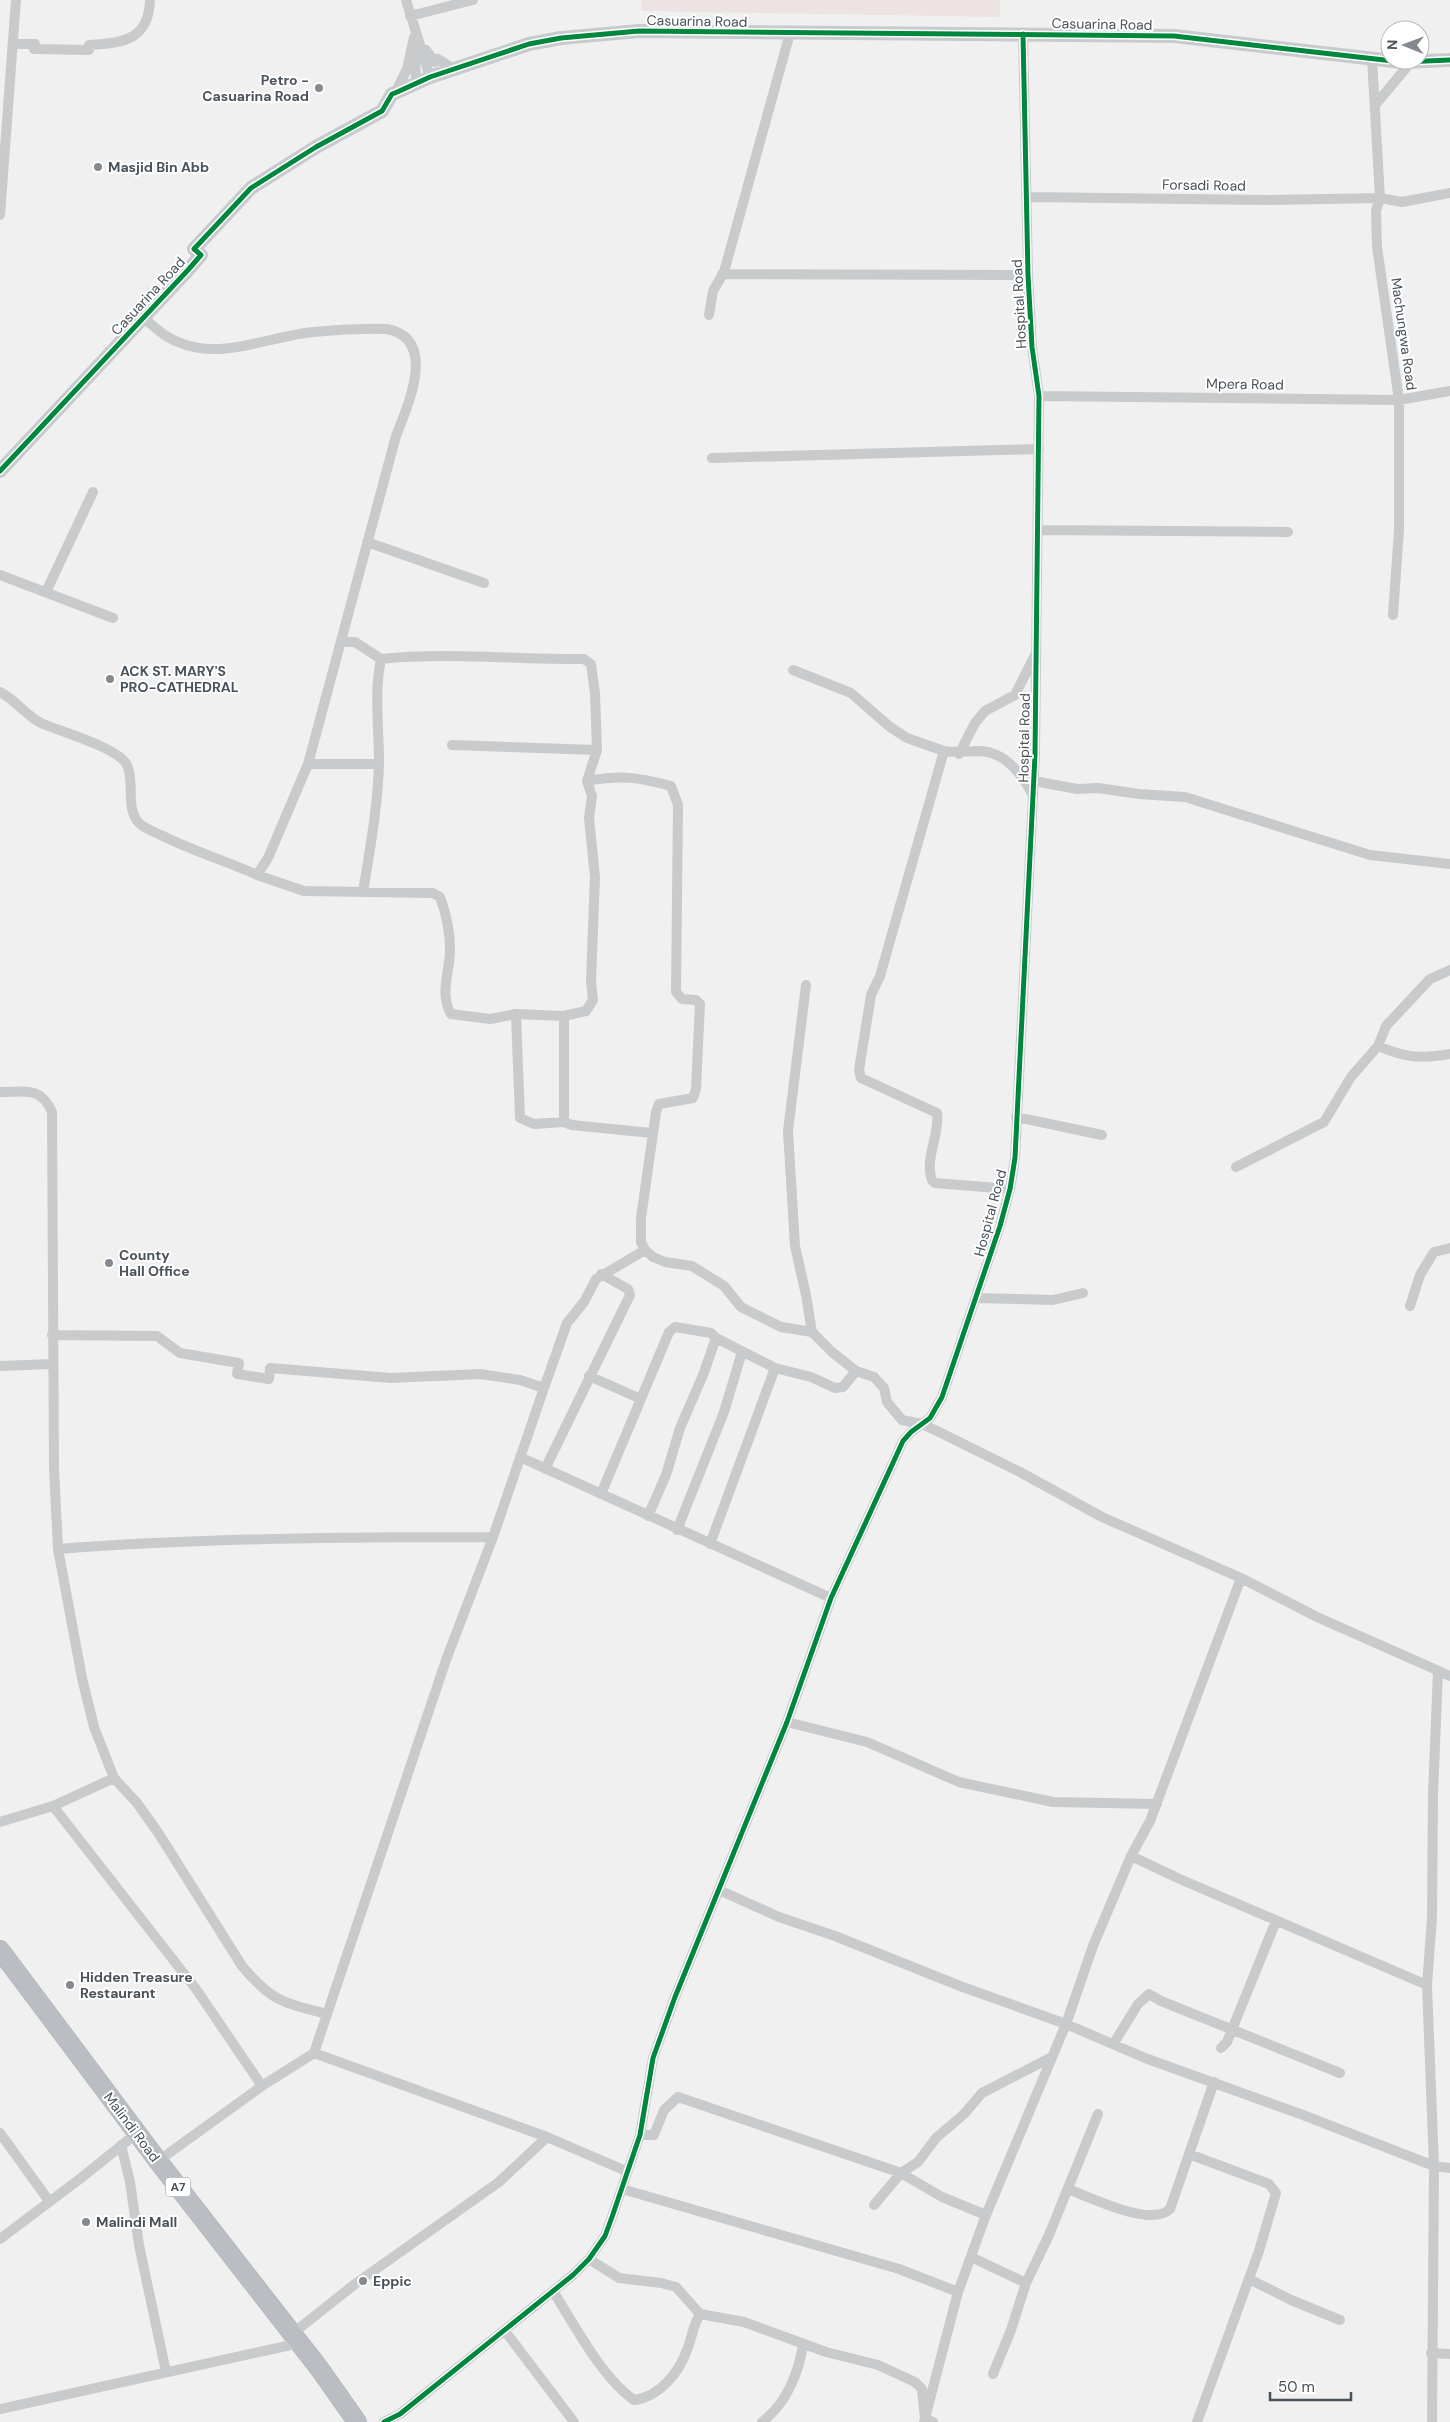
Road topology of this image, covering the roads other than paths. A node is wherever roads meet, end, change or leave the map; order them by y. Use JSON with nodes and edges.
{"nodes":[{"id":1,"x":16,"y":0,"type":"edge"},
{"id":2,"x":150,"y":0,"type":"edge"},
{"id":3,"x":406,"y":0,"type":"edge"},
{"id":4,"x":474,"y":0,"type":"edge"},
{"id":5,"x":411,"y":20,"type":"junction"},
{"id":6,"x":790,"y":33,"type":"junction"},
{"id":7,"x":1023,"y":34,"type":"junction"},
{"id":8,"x":416,"y":36,"type":"junction"},
{"id":9,"x":14,"y":44,"type":"junction"},
{"id":10,"x":1372,"y":59,"type":"junction"},
{"id":11,"x":1380,"y":60,"type":"edge"},
{"id":12,"x":1450,"y":60,"type":"edge"},
{"id":13,"x":1430,"y":61,"type":"edge"},
{"id":14,"x":454,"y":69,"type":"junction"},
{"id":15,"x":1404,"y":70,"type":"edge"},
{"id":16,"x":430,"y":77,"type":"junction"},
{"id":17,"x":416,"y":83,"type":"junction"},
{"id":18,"x":395,"y":93,"type":"junction"},
{"id":19,"x":1376,"y":104,"type":"junction"},
{"id":20,"x":3,"y":140,"type":"edge"},
{"id":21,"x":1450,"y":192,"type":"edge"},
{"id":22,"x":1028,"y":197,"type":"junction"},
{"id":23,"x":1380,"y":198,"type":"junction"},
{"id":24,"x":0,"y":215,"type":"edge"},
{"id":25,"x":722,"y":274,"type":"junction"},
{"id":26,"x":1028,"y":274,"type":"junction"},
{"id":27,"x":708,"y":315,"type":"dead end"},
{"id":28,"x":144,"y":318,"type":"junction"},
{"id":29,"x":1450,"y":391,"type":"edge"},
{"id":30,"x":1039,"y":396,"type":"junction"},
{"id":31,"x":1399,"y":400,"type":"junction"},
{"id":32,"x":1039,"y":450,"type":"junction"},
{"id":33,"x":712,"y":458,"type":"dead end"},
{"id":34,"x":0,"y":472,"type":"edge"},
{"id":35,"x":93,"y":492,"type":"dead end"},
{"id":36,"x":1038,"y":530,"type":"junction"},
{"id":37,"x":1288,"y":532,"type":"dead end"},
{"id":38,"x":367,"y":542,"type":"junction"},
{"id":39,"x":0,"y":575,"type":"edge"},
{"id":40,"x":484,"y":583,"type":"dead end"},
{"id":41,"x":46,"y":592,"type":"junction"},
{"id":42,"x":1392,"y":614,"type":"dead end"},
{"id":43,"x":113,"y":618,"type":"dead end"},
{"id":44,"x":342,"y":642,"type":"junction"},
{"id":45,"x":1036,"y":653,"type":"junction"},
{"id":46,"x":381,"y":659,"type":"junction"},
{"id":47,"x":793,"y":670,"type":"dead end"},
{"id":48,"x":0,"y":692,"type":"edge"},
{"id":49,"x":452,"y":745,"type":"dead end"},
{"id":50,"x":598,"y":750,"type":"junction"},
{"id":51,"x":944,"y":751,"type":"junction"},
{"id":52,"x":959,"y":754,"type":"junction"},
{"id":53,"x":308,"y":764,"type":"junction"},
{"id":54,"x":379,"y":764,"type":"junction"},
{"id":55,"x":1034,"y":780,"type":"junction"},
{"id":56,"x":587,"y":781,"type":"junction"},
{"id":57,"x":1034,"y":796,"type":"junction"},
{"id":58,"x":1450,"y":864,"type":"edge"},
{"id":59,"x":257,"y":875,"type":"junction"},
{"id":60,"x":363,"y":892,"type":"junction"},
{"id":61,"x":1450,"y":970,"type":"edge"},
{"id":62,"x":806,"y":985,"type":"dead end"},
{"id":63,"x":516,"y":1014,"type":"junction"},
{"id":64,"x":564,"y":1016,"type":"junction"},
{"id":65,"x":1378,"y":1046,"type":"junction"},
{"id":66,"x":1450,"y":1054,"type":"edge"},
{"id":67,"x":0,"y":1092,"type":"edge"},
{"id":68,"x":1016,"y":1117,"type":"junction"},
{"id":69,"x":564,"y":1122,"type":"junction"},
{"id":70,"x":652,"y":1133,"type":"junction"},
{"id":71,"x":1102,"y":1135,"type":"dead end"},
{"id":72,"x":1236,"y":1167,"type":"dead end"},
{"id":73,"x":1010,"y":1190,"type":"junction"},
{"id":74,"x":1450,"y":1248,"type":"edge"},
{"id":75,"x":645,"y":1250,"type":"junction"},
{"id":76,"x":601,"y":1274,"type":"junction"},
{"id":77,"x":1083,"y":1293,"type":"dead end"},
{"id":78,"x":976,"y":1298,"type":"junction"},
{"id":79,"x":1410,"y":1306,"type":"dead end"},
{"id":80,"x":812,"y":1332,"type":"junction"},
{"id":81,"x":52,"y":1334,"type":"junction"},
{"id":82,"x":716,"y":1338,"type":"junction"},
{"id":83,"x":742,"y":1352,"type":"junction"},
{"id":84,"x":52,"y":1364,"type":"junction"},
{"id":85,"x":0,"y":1366,"type":"edge"},
{"id":86,"x":775,"y":1368,"type":"junction"},
{"id":87,"x":856,"y":1371,"type":"junction"},
{"id":88,"x":589,"y":1376,"type":"junction"},
{"id":89,"x":544,"y":1388,"type":"junction"},
{"id":90,"x":641,"y":1399,"type":"junction"},
{"id":91,"x":922,"y":1424,"type":"junction"},
{"id":92,"x":520,"y":1458,"type":"junction"},
{"id":93,"x":545,"y":1469,"type":"junction"},
{"id":94,"x":601,"y":1494,"type":"junction"},
{"id":95,"x":648,"y":1516,"type":"junction"},
{"id":96,"x":678,"y":1530,"type":"junction"},
{"id":97,"x":493,"y":1537,"type":"junction"},
{"id":98,"x":710,"y":1544,"type":"junction"},
{"id":99,"x":58,"y":1549,"type":"junction"},
{"id":100,"x":1241,"y":1578,"type":"junction"},
{"id":101,"x":831,"y":1598,"type":"junction"},
{"id":102,"x":1438,"y":1671,"type":"junction"},
{"id":103,"x":1450,"y":1676,"type":"edge"},
{"id":104,"x":787,"y":1722,"type":"junction"},
{"id":105,"x":114,"y":1778,"type":"junction"},
{"id":106,"x":1157,"y":1804,"type":"junction"},
{"id":107,"x":53,"y":1806,"type":"junction"},
{"id":108,"x":0,"y":1822,"type":"edge"},
{"id":109,"x":1131,"y":1856,"type":"junction"},
{"id":110,"x":719,"y":1890,"type":"junction"},
{"id":111,"x":1276,"y":1921,"type":"junction"},
{"id":112,"x":0,"y":1950,"type":"edge"},
{"id":113,"x":1427,"y":1985,"type":"junction"},
{"id":114,"x":327,"y":2014,"type":"junction"},
{"id":115,"x":1066,"y":2024,"type":"junction"},
{"id":116,"x":1232,"y":2028,"type":"junction"},
{"id":117,"x":1114,"y":2043,"type":"junction"},
{"id":118,"x":1221,"y":2048,"type":"dead end"},
{"id":119,"x":314,"y":2053,"type":"junction"},
{"id":120,"x":1050,"y":2058,"type":"junction"},
{"id":121,"x":1340,"y":2073,"type":"dead end"},
{"id":122,"x":1214,"y":2082,"type":"junction"},
{"id":123,"x":262,"y":2086,"type":"junction"},
{"id":124,"x":1098,"y":2114,"type":"dead end"},
{"id":125,"x":0,"y":2133,"type":"edge"},
{"id":126,"x":137,"y":2133,"type":"junction"},
{"id":127,"x":640,"y":2135,"type":"junction"},
{"id":128,"x":547,"y":2137,"type":"junction"},
{"id":129,"x":121,"y":2145,"type":"junction"},
{"id":130,"x":1189,"y":2154,"type":"junction"},
{"id":131,"x":158,"y":2161,"type":"junction"},
{"id":132,"x":1434,"y":2166,"type":"junction"},
{"id":133,"x":1450,"y":2168,"type":"edge"},
{"id":134,"x":626,"y":2171,"type":"junction"},
{"id":135,"x":901,"y":2172,"type":"junction"},
{"id":136,"x":1068,"y":2188,"type":"junction"},
{"id":137,"x":622,"y":2189,"type":"junction"},
{"id":138,"x":49,"y":2202,"type":"junction"},
{"id":139,"x":874,"y":2205,"type":"dead end"},
{"id":140,"x":986,"y":2216,"type":"junction"},
{"id":141,"x":0,"y":2238,"type":"edge"},
{"id":142,"x":971,"y":2257,"type":"junction"},
{"id":143,"x":589,"y":2259,"type":"junction"},
{"id":144,"x":1249,"y":2279,"type":"junction"},
{"id":145,"x":1026,"y":2283,"type":"junction"},
{"id":146,"x":552,"y":2291,"type":"junction"},
{"id":147,"x":958,"y":2292,"type":"junction"},
{"id":148,"x":700,"y":2314,"type":"junction"},
{"id":149,"x":1340,"y":2320,"type":"dead end"},
{"id":150,"x":505,"y":2331,"type":"junction"},
{"id":151,"x":296,"y":2339,"type":"junction"},
{"id":152,"x":803,"y":2344,"type":"junction"},
{"id":153,"x":1432,"y":2353,"type":"junction"},
{"id":154,"x":1450,"y":2354,"type":"edge"},
{"id":155,"x":166,"y":2372,"type":"junction"},
{"id":156,"x":992,"y":2374,"type":"dead end"},
{"id":157,"x":0,"y":2409,"type":"edge"},
{"id":158,"x":397,"y":2418,"type":"edge"},
{"id":159,"x":928,"y":2421,"type":"edge"},
{"id":160,"x":357,"y":2422,"type":"edge"},
{"id":161,"x":384,"y":2422,"type":"edge"},
{"id":162,"x":574,"y":2422,"type":"edge"},
{"id":163,"x":762,"y":2422,"type":"edge"},
{"id":164,"x":1197,"y":2422,"type":"edge"},
{"id":165,"x":1432,"y":2422,"type":"edge"}],
"edges":[{"from":1,"to":9,"type":"street"},
{"from":2,"to":9,"type":"street"},
{"from":3,"to":5,"type":"street"},
{"from":4,"to":5,"type":"street"},
{"from":5,"to":8,"type":"street"},
{"from":6,"to":7,"type":"street","name":"Casuarina Road"},
{"from":6,"to":14,"type":"street","name":"Casuarina Road"},
{"from":6,"to":25,"type":"street"},
{"from":7,"to":10,"type":"street","name":"Casuarina Road"},
{"from":7,"to":22,"type":"street","name":"Hospital Road"},
{"from":8,"to":14,"type":"street"},
{"from":8,"to":16,"type":"street"},
{"from":8,"to":17,"type":"street"},
{"from":8,"to":18,"type":"street"},
{"from":9,"to":20,"type":"street"},
{"from":10,"to":11,"type":"street","name":"Casuarina Road"},
{"from":10,"to":19,"type":"street","name":"Machungwa Road"},
{"from":12,"to":13,"type":"street","name":"Casuarina Road"},
{"from":14,"to":16,"type":"street","name":"Casuarina Road"},
{"from":15,"to":19,"type":"street"},
{"from":16,"to":17,"type":"street","name":"Casuarina Road"},
{"from":17,"to":18,"type":"street","name":"Casuarina Road"},
{"from":18,"to":28,"type":"street","name":"Casuarina Road"},
{"from":19,"to":23,"type":"street","name":"Machungwa Road"},
{"from":20,"to":24,"type":"street"},
{"from":21,"to":23,"type":"street","name":"Forsadi Road"},
{"from":22,"to":23,"type":"street","name":"Forsadi Road"},
{"from":22,"to":26,"type":"street","name":"Hospital Road"},
{"from":23,"to":31,"type":"street","name":"Machungwa Road"},
{"from":25,"to":26,"type":"street"},
{"from":25,"to":27,"type":"street"},
{"from":26,"to":30,"type":"street","name":"Hospital Road"},
{"from":28,"to":34,"type":"street","name":"Casuarina Road"},
{"from":28,"to":38,"type":"street"},
{"from":29,"to":31,"type":"street","name":"Mpera Road"},
{"from":30,"to":31,"type":"street","name":"Mpera Road"},
{"from":30,"to":32,"type":"street","name":"Hospital Road"},
{"from":31,"to":42,"type":"street","name":"Machungwa Road"},
{"from":32,"to":33,"type":"street"},
{"from":32,"to":36,"type":"street","name":"Hospital Road"},
{"from":35,"to":41,"type":"street"},
{"from":36,"to":37,"type":"street"},
{"from":36,"to":45,"type":"street","name":"Hospital Road"},
{"from":38,"to":40,"type":"street"},
{"from":38,"to":44,"type":"street"},
{"from":39,"to":41,"type":"street"},
{"from":41,"to":43,"type":"street"},
{"from":44,"to":46,"type":"street"},
{"from":44,"to":53,"type":"street"},
{"from":45,"to":52,"type":"street"},
{"from":45,"to":55,"type":"street","name":"Hospital Road"},
{"from":46,"to":50,"type":"street"},
{"from":46,"to":54,"type":"street"},
{"from":47,"to":51,"type":"street"},
{"from":48,"to":59,"type":"street"},
{"from":49,"to":50,"type":"street"},
{"from":50,"to":56,"type":"street"},
{"from":51,"to":52,"type":"street"},
{"from":51,"to":73,"type":"street"},
{"from":52,"to":57,"type":"street"},
{"from":53,"to":54,"type":"street"},
{"from":53,"to":59,"type":"street"},
{"from":54,"to":60,"type":"street"},
{"from":55,"to":57,"type":"street","name":"Hospital Road"},
{"from":55,"to":58,"type":"street"},
{"from":56,"to":64,"type":"street"},
{"from":56,"to":70,"type":"street"},
{"from":57,"to":68,"type":"street","name":"Hospital Road"},
{"from":59,"to":60,"type":"street"},
{"from":60,"to":63,"type":"street"},
{"from":61,"to":65,"type":"street"},
{"from":62,"to":80,"type":"street"},
{"from":63,"to":64,"type":"street"},
{"from":63,"to":69,"type":"street"},
{"from":64,"to":69,"type":"street"},
{"from":65,"to":66,"type":"street"},
{"from":65,"to":72,"type":"street"},
{"from":67,"to":81,"type":"street"},
{"from":68,"to":71,"type":"street"},
{"from":68,"to":73,"type":"street","name":"Hospital Road"},
{"from":69,"to":70,"type":"street"},
{"from":70,"to":75,"type":"street"},
{"from":73,"to":78,"type":"street","name":"Hospital Road"},
{"from":74,"to":79,"type":"street"},
{"from":75,"to":76,"type":"street"},
{"from":75,"to":80,"type":"street"},
{"from":76,"to":88,"type":"street"},
{"from":76,"to":89,"type":"street"},
{"from":77,"to":78,"type":"street"},
{"from":78,"to":91,"type":"street","name":"Hospital Road"},
{"from":80,"to":87,"type":"street"},
{"from":81,"to":84,"type":"street"},
{"from":81,"to":89,"type":"street"},
{"from":82,"to":83,"type":"street"},
{"from":82,"to":90,"type":"street"},
{"from":82,"to":95,"type":"street"},
{"from":83,"to":86,"type":"street"},
{"from":83,"to":96,"type":"street"},
{"from":84,"to":85,"type":"street"},
{"from":84,"to":99,"type":"street"},
{"from":86,"to":87,"type":"street"},
{"from":86,"to":98,"type":"street"},
{"from":87,"to":91,"type":"street"},
{"from":88,"to":90,"type":"street"},
{"from":88,"to":93,"type":"street"},
{"from":89,"to":92,"type":"street"},
{"from":90,"to":94,"type":"street"},
{"from":91,"to":100,"type":"street"},
{"from":91,"to":101,"type":"street","name":"Hospital Road"},
{"from":92,"to":93,"type":"street"},
{"from":92,"to":97,"type":"street"},
{"from":93,"to":94,"type":"street"},
{"from":94,"to":95,"type":"street"},
{"from":95,"to":96,"type":"street"},
{"from":96,"to":98,"type":"street"},
{"from":97,"to":99,"type":"street"},
{"from":97,"to":114,"type":"street"},
{"from":98,"to":101,"type":"street"},
{"from":99,"to":105,"type":"street"},
{"from":100,"to":102,"type":"street"},
{"from":100,"to":106,"type":"street"},
{"from":101,"to":104,"type":"street","name":"Hospital Road"},
{"from":102,"to":103,"type":"street"},
{"from":102,"to":113,"type":"street"},
{"from":104,"to":106,"type":"street"},
{"from":104,"to":110,"type":"street","name":"Hospital Road"},
{"from":105,"to":107,"type":"street"},
{"from":105,"to":114,"type":"street"},
{"from":106,"to":109,"type":"street"},
{"from":107,"to":108,"type":"street"},
{"from":107,"to":123,"type":"street"},
{"from":109,"to":111,"type":"street"},
{"from":109,"to":115,"type":"street"},
{"from":110,"to":115,"type":"street"},
{"from":110,"to":127,"type":"street","name":"Hospital Road"},
{"from":111,"to":113,"type":"street"},
{"from":111,"to":116,"type":"street"},
{"from":112,"to":126,"type":"highway","name":"Malindi Road","number":"A7"},
{"from":113,"to":132,"type":"street"},
{"from":114,"to":119,"type":"street"},
{"from":115,"to":117,"type":"street"},
{"from":115,"to":120,"type":"street"},
{"from":116,"to":117,"type":"street"},
{"from":116,"to":118,"type":"street"},
{"from":116,"to":121,"type":"street"},
{"from":117,"to":122,"type":"street"},
{"from":119,"to":123,"type":"street"},
{"from":119,"to":128,"type":"street"},
{"from":120,"to":135,"type":"street"},
{"from":120,"to":140,"type":"street"},
{"from":122,"to":130,"type":"street"},
{"from":122,"to":132,"type":"street"},
{"from":123,"to":131,"type":"street"},
{"from":124,"to":136,"type":"street"},
{"from":125,"to":138,"type":"street"},
{"from":126,"to":129,"type":"street"},
{"from":126,"to":131,"type":"highway","name":"Malindi Road","number":"A7"},
{"from":127,"to":134,"type":"street","name":"Hospital Road"},
{"from":127,"to":135,"type":"street"},
{"from":128,"to":134,"type":"street"},
{"from":128,"to":151,"type":"street"},
{"from":129,"to":138,"type":"street"},
{"from":129,"to":155,"type":"street"},
{"from":130,"to":136,"type":"street"},
{"from":130,"to":144,"type":"street"},
{"from":131,"to":151,"type":"highway","name":"Malindi Road","number":"A7"},
{"from":132,"to":133,"type":"street"},
{"from":132,"to":153,"type":"street"},
{"from":134,"to":137,"type":"street","name":"Hospital Road"},
{"from":135,"to":139,"type":"street"},
{"from":135,"to":140,"type":"street"},
{"from":136,"to":145,"type":"street"},
{"from":137,"to":143,"type":"street","name":"Hospital Road"},
{"from":137,"to":147,"type":"street"},
{"from":138,"to":141,"type":"street"},
{"from":140,"to":142,"type":"street"},
{"from":142,"to":145,"type":"street"},
{"from":142,"to":147,"type":"street"},
{"from":143,"to":146,"type":"street","name":"Hospital Road"},
{"from":143,"to":148,"type":"street"},
{"from":144,"to":149,"type":"street"},
{"from":144,"to":164,"type":"street"},
{"from":145,"to":156,"type":"street"},
{"from":146,"to":148,"type":"street"},
{"from":146,"to":150,"type":"street","name":"Hospital Road"},
{"from":147,"to":159,"type":"street"},
{"from":148,"to":152,"type":"street"},
{"from":150,"to":158,"type":"street","name":"Hospital Road"},
{"from":150,"to":162,"type":"street"},
{"from":151,"to":155,"type":"street"},
{"from":151,"to":160,"type":"highway","name":"Malindi Road","number":"A7"},
{"from":152,"to":159,"type":"street"},
{"from":152,"to":163,"type":"street"},
{"from":153,"to":154,"type":"street"},
{"from":153,"to":165,"type":"street"},
{"from":155,"to":157,"type":"street"},
{"from":158,"to":161,"type":"street","name":"Hospital Road"}]}
